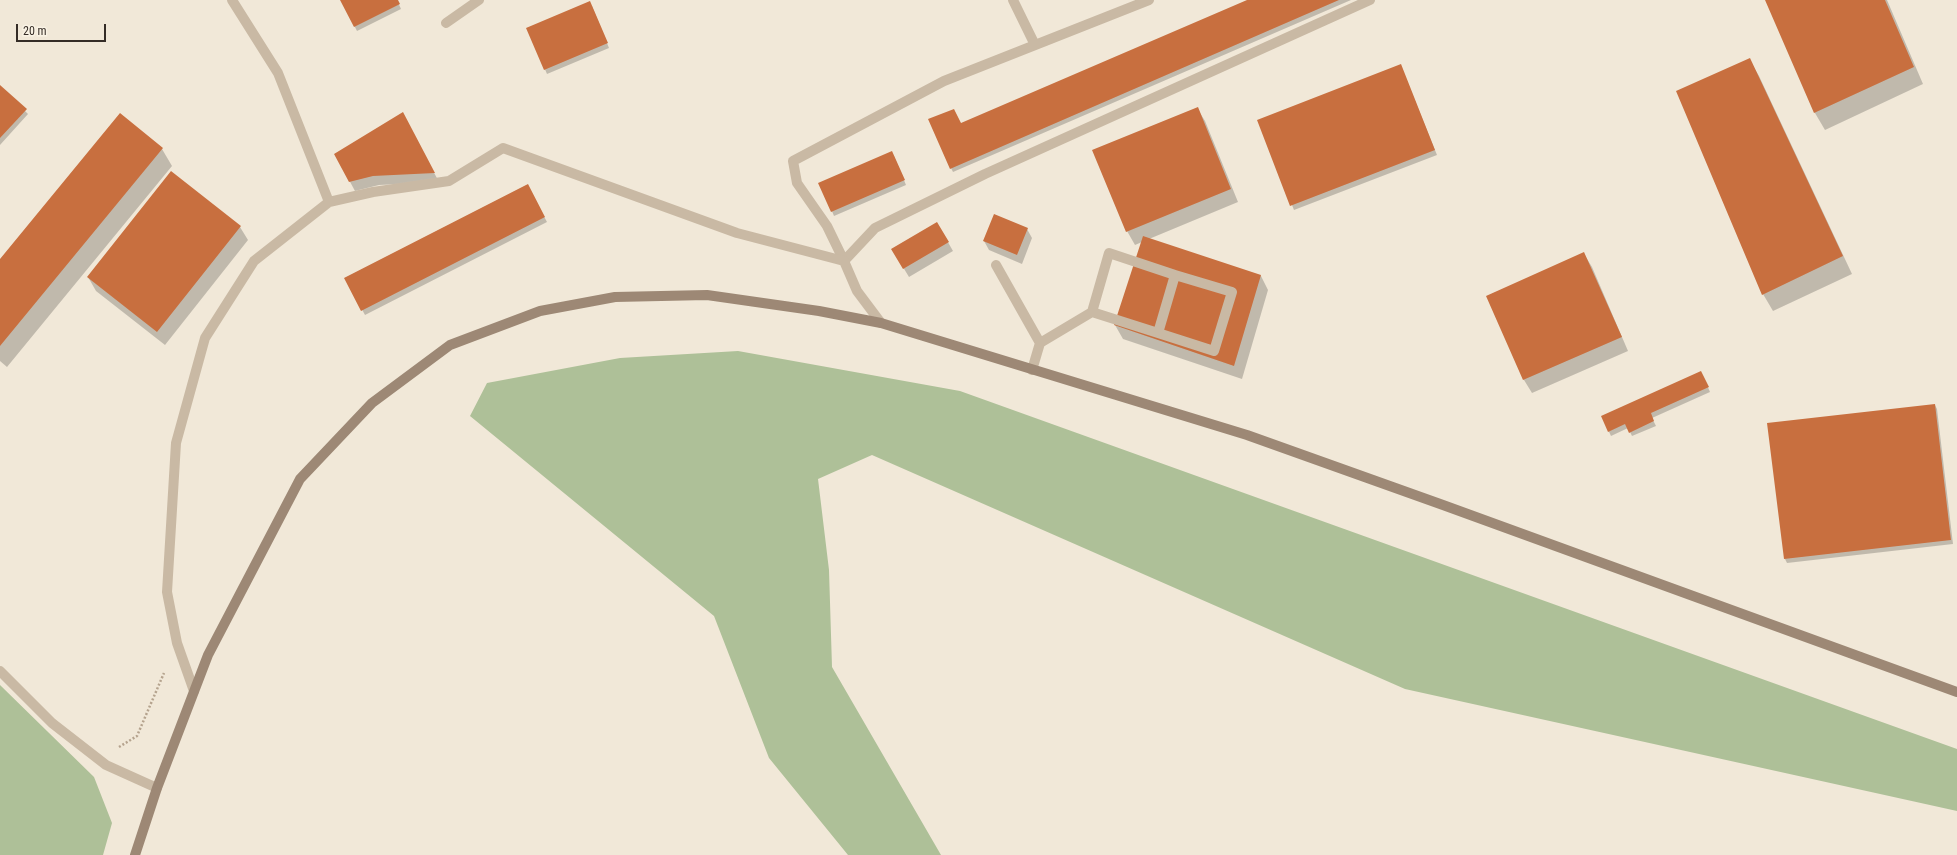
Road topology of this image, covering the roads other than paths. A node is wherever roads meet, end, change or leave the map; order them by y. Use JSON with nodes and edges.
{"nodes":[{"id":1,"x":232,"y":0,"type":"edge"},
{"id":2,"x":479,"y":0,"type":"edge"},
{"id":3,"x":1013,"y":0,"type":"edge"},
{"id":4,"x":1149,"y":0,"type":"edge"},
{"id":5,"x":1370,"y":0,"type":"edge"},
{"id":6,"x":446,"y":23,"type":"dead end"},
{"id":7,"x":1035,"y":45,"type":"junction"},
{"id":8,"x":328,"y":202,"type":"junction"},
{"id":9,"x":844,"y":261,"type":"junction"},
{"id":10,"x":996,"y":265,"type":"dead end"},
{"id":11,"x":1175,"y":275,"type":"junction"},
{"id":12,"x":1092,"y":312,"type":"junction"},
{"id":13,"x":881,"y":324,"type":"junction"},
{"id":14,"x":1158,"y":333,"type":"junction"},
{"id":15,"x":1040,"y":343,"type":"junction"},
{"id":16,"x":1032,"y":370,"type":"junction"},
{"id":17,"x":0,"y":671,"type":"edge"},
{"id":18,"x":194,"y":691,"type":"junction"},
{"id":19,"x":1957,"y":692,"type":"edge"},
{"id":20,"x":157,"y":788,"type":"junction"},
{"id":21,"x":134,"y":855,"type":"edge"}],
"edges":[{"from":1,"to":8,"type":"street"},
{"from":2,"to":6,"type":"street"},
{"from":3,"to":7,"type":"street"},
{"from":4,"to":7,"type":"street"},
{"from":5,"to":9,"type":"street"},
{"from":7,"to":9,"type":"street"},
{"from":8,"to":9,"type":"street"},
{"from":8,"to":18,"type":"street"},
{"from":9,"to":13,"type":"street"},
{"from":10,"to":15,"type":"street"},
{"from":11,"to":12,"type":"street"},
{"from":11,"to":14,"type":"street"},
{"from":11,"to":14,"type":"street"},
{"from":12,"to":14,"type":"street"},
{"from":12,"to":15,"type":"street"},
{"from":13,"to":16,"type":"main road"},
{"from":13,"to":18,"type":"main road"},
{"from":15,"to":16,"type":"street"},
{"from":16,"to":19,"type":"main road"},
{"from":17,"to":20,"type":"street"},
{"from":18,"to":20,"type":"main road"},
{"from":20,"to":21,"type":"main road"}]}
